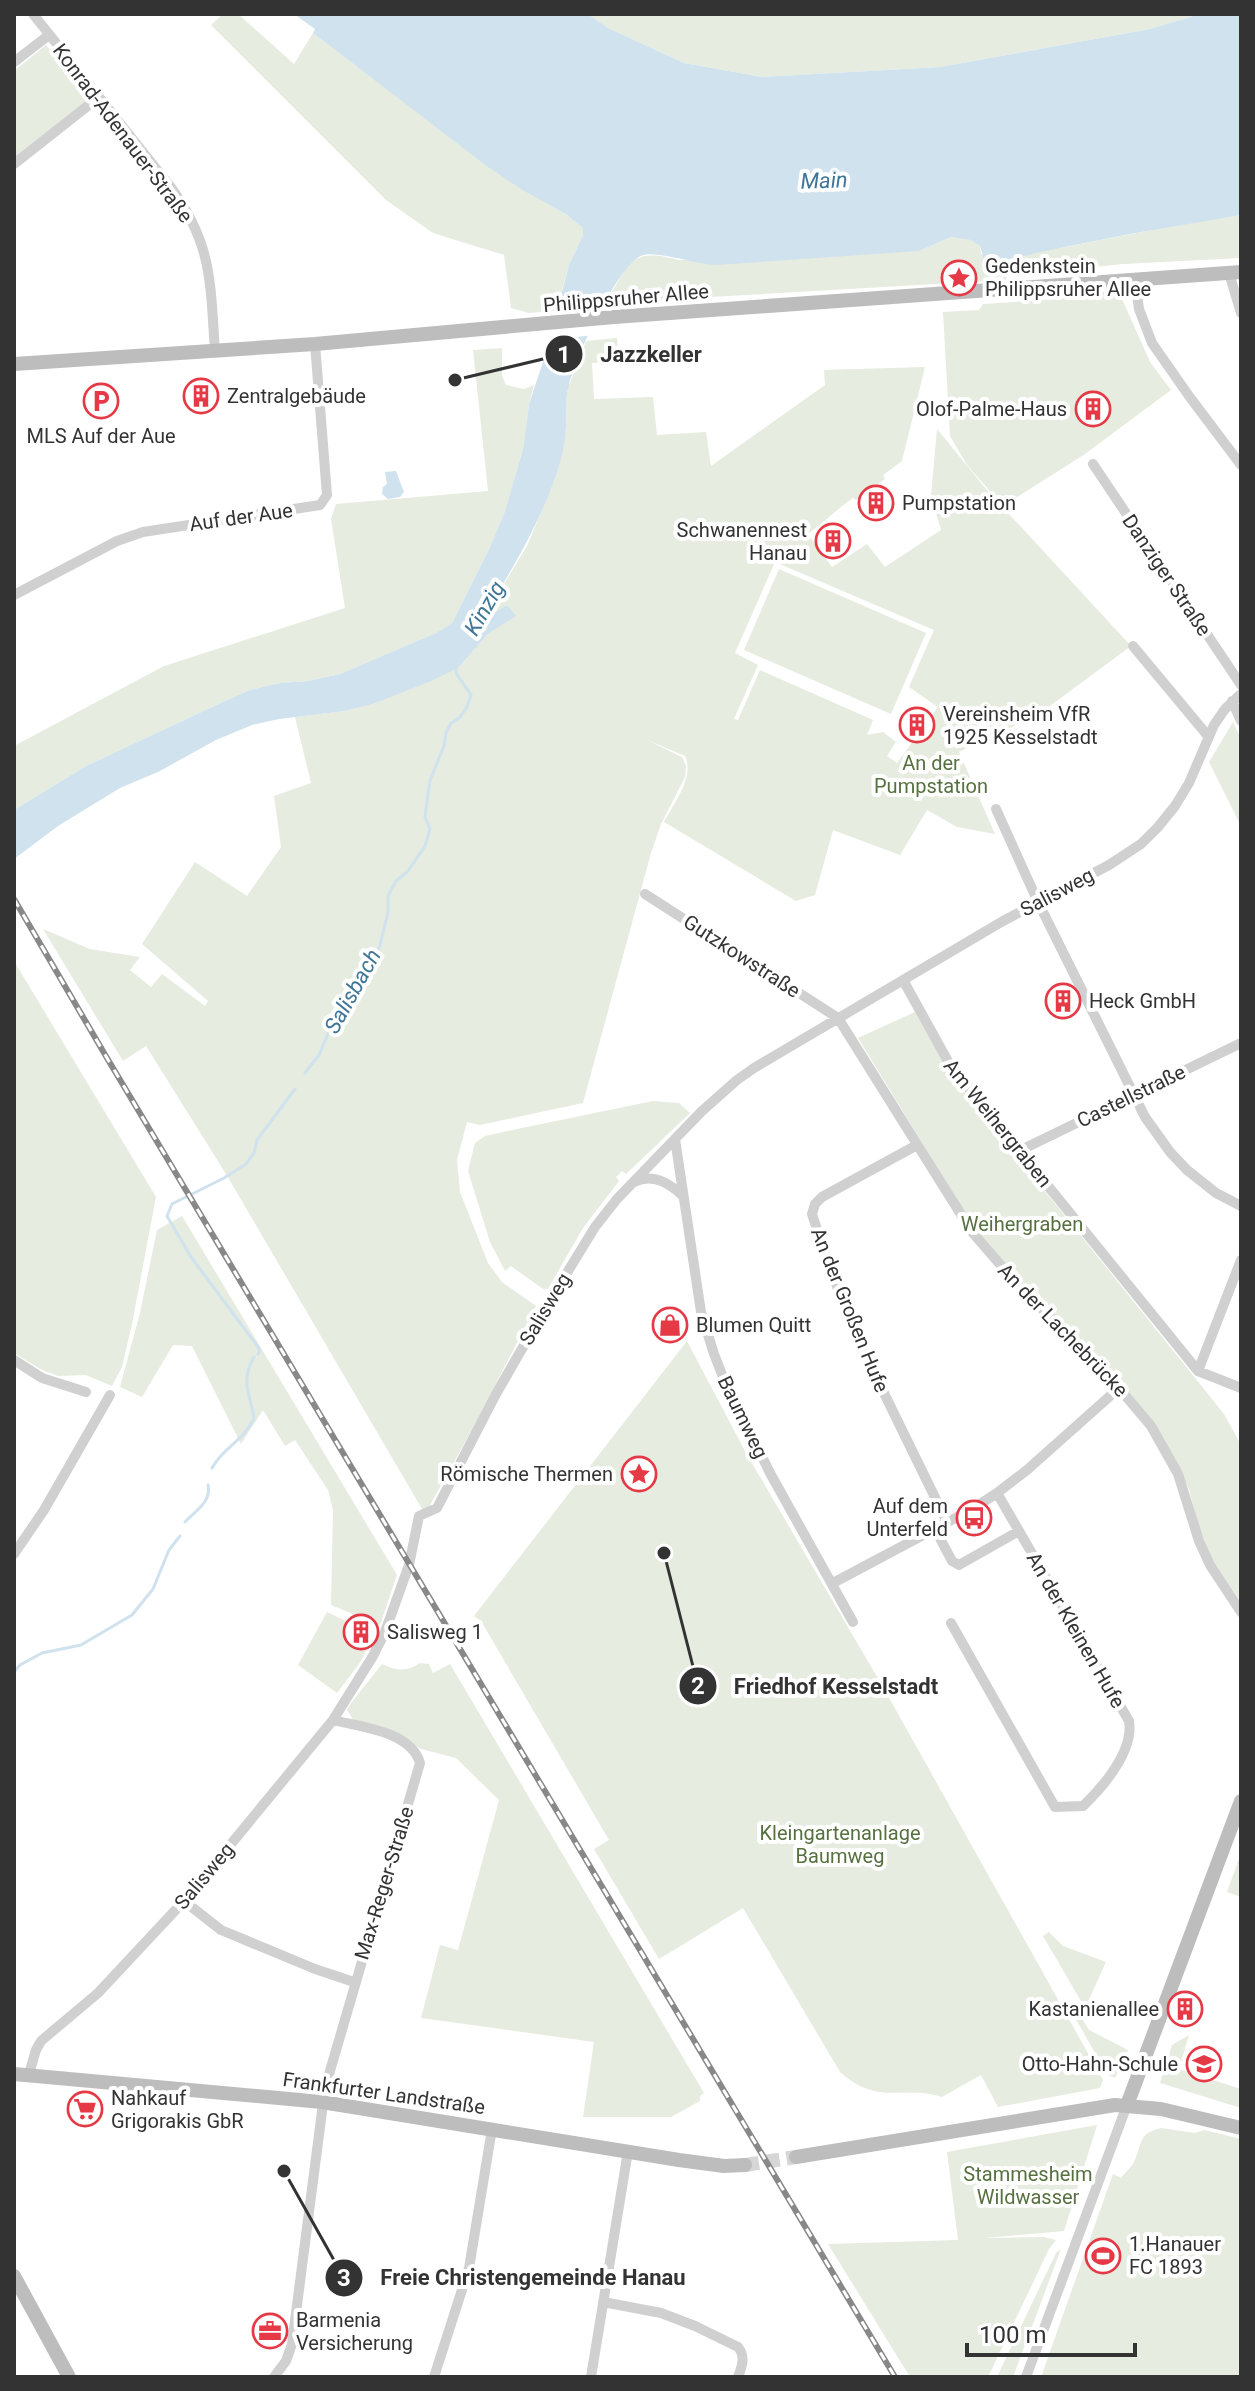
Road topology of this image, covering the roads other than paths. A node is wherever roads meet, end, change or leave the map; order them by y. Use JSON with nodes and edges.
{"nodes":[{"id":1,"x":33,"y":14,"type":"edge"},
{"id":2,"x":49,"y":35,"type":"junction"},
{"id":3,"x":14,"y":62,"type":"edge"},
{"id":4,"x":99,"y":97,"type":"junction"},
{"id":5,"x":14,"y":164,"type":"edge"},
{"id":6,"x":1235,"y":272,"type":"edge"},
{"id":7,"x":1135,"y":281,"type":"junction"},
{"id":8,"x":1241,"y":313,"type":"edge"},
{"id":9,"x":315,"y":344,"type":"junction"},
{"id":10,"x":215,"y":351,"type":"junction"},
{"id":11,"x":14,"y":364,"type":"edge"},
{"id":12,"x":1093,"y":464,"type":"dead end"},
{"id":13,"x":1241,"y":465,"type":"edge"},
{"id":14,"x":14,"y":595,"type":"edge"},
{"id":15,"x":1133,"y":646,"type":"dead end"},
{"id":16,"x":1241,"y":685,"type":"edge"},
{"id":17,"x":1241,"y":694,"type":"edge"},
{"id":18,"x":1232,"y":701,"type":"junction"},
{"id":19,"x":1241,"y":721,"type":"edge"},
{"id":20,"x":1208,"y":736,"type":"junction"},
{"id":21,"x":996,"y":809,"type":"dead end"},
{"id":22,"x":645,"y":894,"type":"dead end"},
{"id":23,"x":1038,"y":902,"type":"junction"},
{"id":24,"x":903,"y":980,"type":"junction"},
{"id":25,"x":838,"y":1018,"type":"junction"},
{"id":26,"x":1241,"y":1043,"type":"edge"},
{"id":27,"x":1133,"y":1095,"type":"junction"},
{"id":28,"x":675,"y":1139,"type":"junction"},
{"id":29,"x":917,"y":1145,"type":"junction"},
{"id":30,"x":1021,"y":1150,"type":"junction"},
{"id":31,"x":632,"y":1183,"type":"junction"},
{"id":32,"x":682,"y":1195,"type":"junction"},
{"id":33,"x":1241,"y":1206,"type":"edge"},
{"id":34,"x":1241,"y":1260,"type":"edge"},
{"id":35,"x":14,"y":1360,"type":"edge"},
{"id":36,"x":1198,"y":1371,"type":"junction"},
{"id":37,"x":1119,"y":1388,"type":"junction"},
{"id":38,"x":1241,"y":1388,"type":"edge"},
{"id":39,"x":86,"y":1392,"type":"dead end"},
{"id":40,"x":110,"y":1395,"type":"dead end"},
{"id":41,"x":997,"y":1493,"type":"junction"},
{"id":42,"x":947,"y":1522,"type":"junction"},
{"id":43,"x":935,"y":1529,"type":"junction"},
{"id":44,"x":1019,"y":1531,"type":"junction"},
{"id":45,"x":14,"y":1554,"type":"edge"},
{"id":46,"x":833,"y":1583,"type":"junction"},
{"id":47,"x":1241,"y":1612,"type":"edge"},
{"id":48,"x":853,"y":1622,"type":"dead end"},
{"id":49,"x":951,"y":1623,"type":"dead end"},
{"id":50,"x":333,"y":1720,"type":"junction"},
{"id":51,"x":1241,"y":1801,"type":"edge"},
{"id":52,"x":184,"y":1901,"type":"junction"},
{"id":53,"x":354,"y":1982,"type":"junction"},
{"id":54,"x":22,"y":2074,"type":"edge"},
{"id":55,"x":322,"y":2102,"type":"junction"},
{"id":56,"x":1127,"y":2105,"type":"junction"},
{"id":57,"x":1241,"y":2128,"type":"edge"},
{"id":58,"x":492,"y":2129,"type":"junction"},
{"id":59,"x":628,"y":2151,"type":"junction"},
{"id":60,"x":796,"y":2157,"type":"tunnel mouth"},
{"id":61,"x":745,"y":2165,"type":"tunnel mouth"},
{"id":62,"x":14,"y":2276,"type":"edge"},
{"id":63,"x":603,"y":2302,"type":"junction"},
{"id":64,"x":69,"y":2377,"type":"edge"},
{"id":65,"x":274,"y":2377,"type":"edge"},
{"id":66,"x":434,"y":2377,"type":"edge"},
{"id":67,"x":591,"y":2377,"type":"edge"},
{"id":68,"x":738,"y":2377,"type":"edge"},
{"id":69,"x":1026,"y":2377,"type":"edge"}],
"edges":[{"from":1,"to":2,"type":"street","name":"Konrad-Adenauer-Straße"},
{"from":2,"to":3,"type":"street"},
{"from":2,"to":4,"type":"street","name":"Konrad-Adenauer-Straße"},
{"from":4,"to":5,"type":"street"},
{"from":4,"to":10,"type":"street","name":"Konrad-Adenauer-Straße"},
{"from":6,"to":7,"type":"main road","name":"Philippsruher Allee"},
{"from":6,"to":8,"type":"street"},
{"from":7,"to":9,"type":"main road","name":"Philippsruher Allee"},
{"from":7,"to":13,"type":"street"},
{"from":9,"to":10,"type":"main road","name":"Philippsruher Allee"},
{"from":9,"to":14,"type":"street","name":"Auf der Aue"},
{"from":10,"to":11,"type":"main road","name":"Philippsruher Allee"},
{"from":12,"to":16,"type":"street","name":"Danziger Straße"},
{"from":15,"to":20,"type":"street"},
{"from":17,"to":18,"type":"street","name":"Salisweg"},
{"from":18,"to":19,"type":"street"},
{"from":18,"to":20,"type":"street","name":"Salisweg"},
{"from":20,"to":23,"type":"street","name":"Salisweg"},
{"from":21,"to":23,"type":"street"},
{"from":22,"to":25,"type":"street","name":"Gutzkowstraße"},
{"from":23,"to":24,"type":"street","name":"Salisweg"},
{"from":23,"to":27,"type":"street"},
{"from":24,"to":25,"type":"street","name":"Salisweg"},
{"from":24,"to":30,"type":"street","name":"Am Weihergraben"},
{"from":25,"to":28,"type":"street","name":"Salisweg"},
{"from":25,"to":29,"type":"street","name":"An der Lachebrücke"},
{"from":26,"to":27,"type":"street","name":"Castellstraße"},
{"from":27,"to":30,"type":"street","name":"Castellstraße"},
{"from":27,"to":33,"type":"street"},
{"from":28,"to":31,"type":"street","name":"Salisweg"},
{"from":28,"to":32,"type":"street","name":"Baumweg"},
{"from":29,"to":37,"type":"street","name":"An der Lachebrücke"},
{"from":29,"to":42,"type":"street","name":"An der Großen Hufe"},
{"from":30,"to":36,"type":"street","name":"Am Weihergraben"},
{"from":31,"to":32,"type":"street"},
{"from":31,"to":50,"type":"street","name":"Salisweg"},
{"from":32,"to":46,"type":"street","name":"Baumweg"},
{"from":34,"to":36,"type":"street"},
{"from":35,"to":39,"type":"street"},
{"from":36,"to":38,"type":"street","name":"Am Weihergraben"},
{"from":37,"to":41,"type":"street"},
{"from":37,"to":47,"type":"street","name":"An der Lachebrücke"},
{"from":40,"to":45,"type":"street"},
{"from":41,"to":42,"type":"street"},
{"from":41,"to":44,"type":"street","name":"An der Kleinen Hufe"},
{"from":42,"to":43,"type":"street"},
{"from":43,"to":44,"type":"street"},
{"from":43,"to":46,"type":"street"},
{"from":44,"to":49,"type":"street","name":"An der Kleinen Hufe"},
{"from":46,"to":48,"type":"street","name":"Baumweg"},
{"from":50,"to":52,"type":"street","name":"Salisweg"},
{"from":50,"to":53,"type":"street","name":"Max-Reger-Straße"},
{"from":51,"to":56,"type":"main road"},
{"from":52,"to":53,"type":"street"},
{"from":52,"to":54,"type":"street","name":"Salisweg"},
{"from":53,"to":55,"type":"street","name":"Max-Reger-Straße"},
{"from":54,"to":55,"type":"main road","name":"Frankfurter Landstraße"},
{"from":55,"to":58,"type":"main road","name":"Frankfurter Landstraße"},
{"from":55,"to":65,"type":"street","name":"Max-Reger-Straße"},
{"from":56,"to":57,"type":"main road"},
{"from":56,"to":60,"type":"main road"},
{"from":56,"to":69,"type":"street"},
{"from":58,"to":59,"type":"main road","name":"Frankfurter Landstraße"},
{"from":58,"to":66,"type":"street"},
{"from":59,"to":61,"type":"main road","name":"Frankfurter Landstraße"},
{"from":59,"to":63,"type":"street"},
{"from":62,"to":64,"type":"main road"},
{"from":63,"to":67,"type":"street"},
{"from":63,"to":68,"type":"street"}]}
